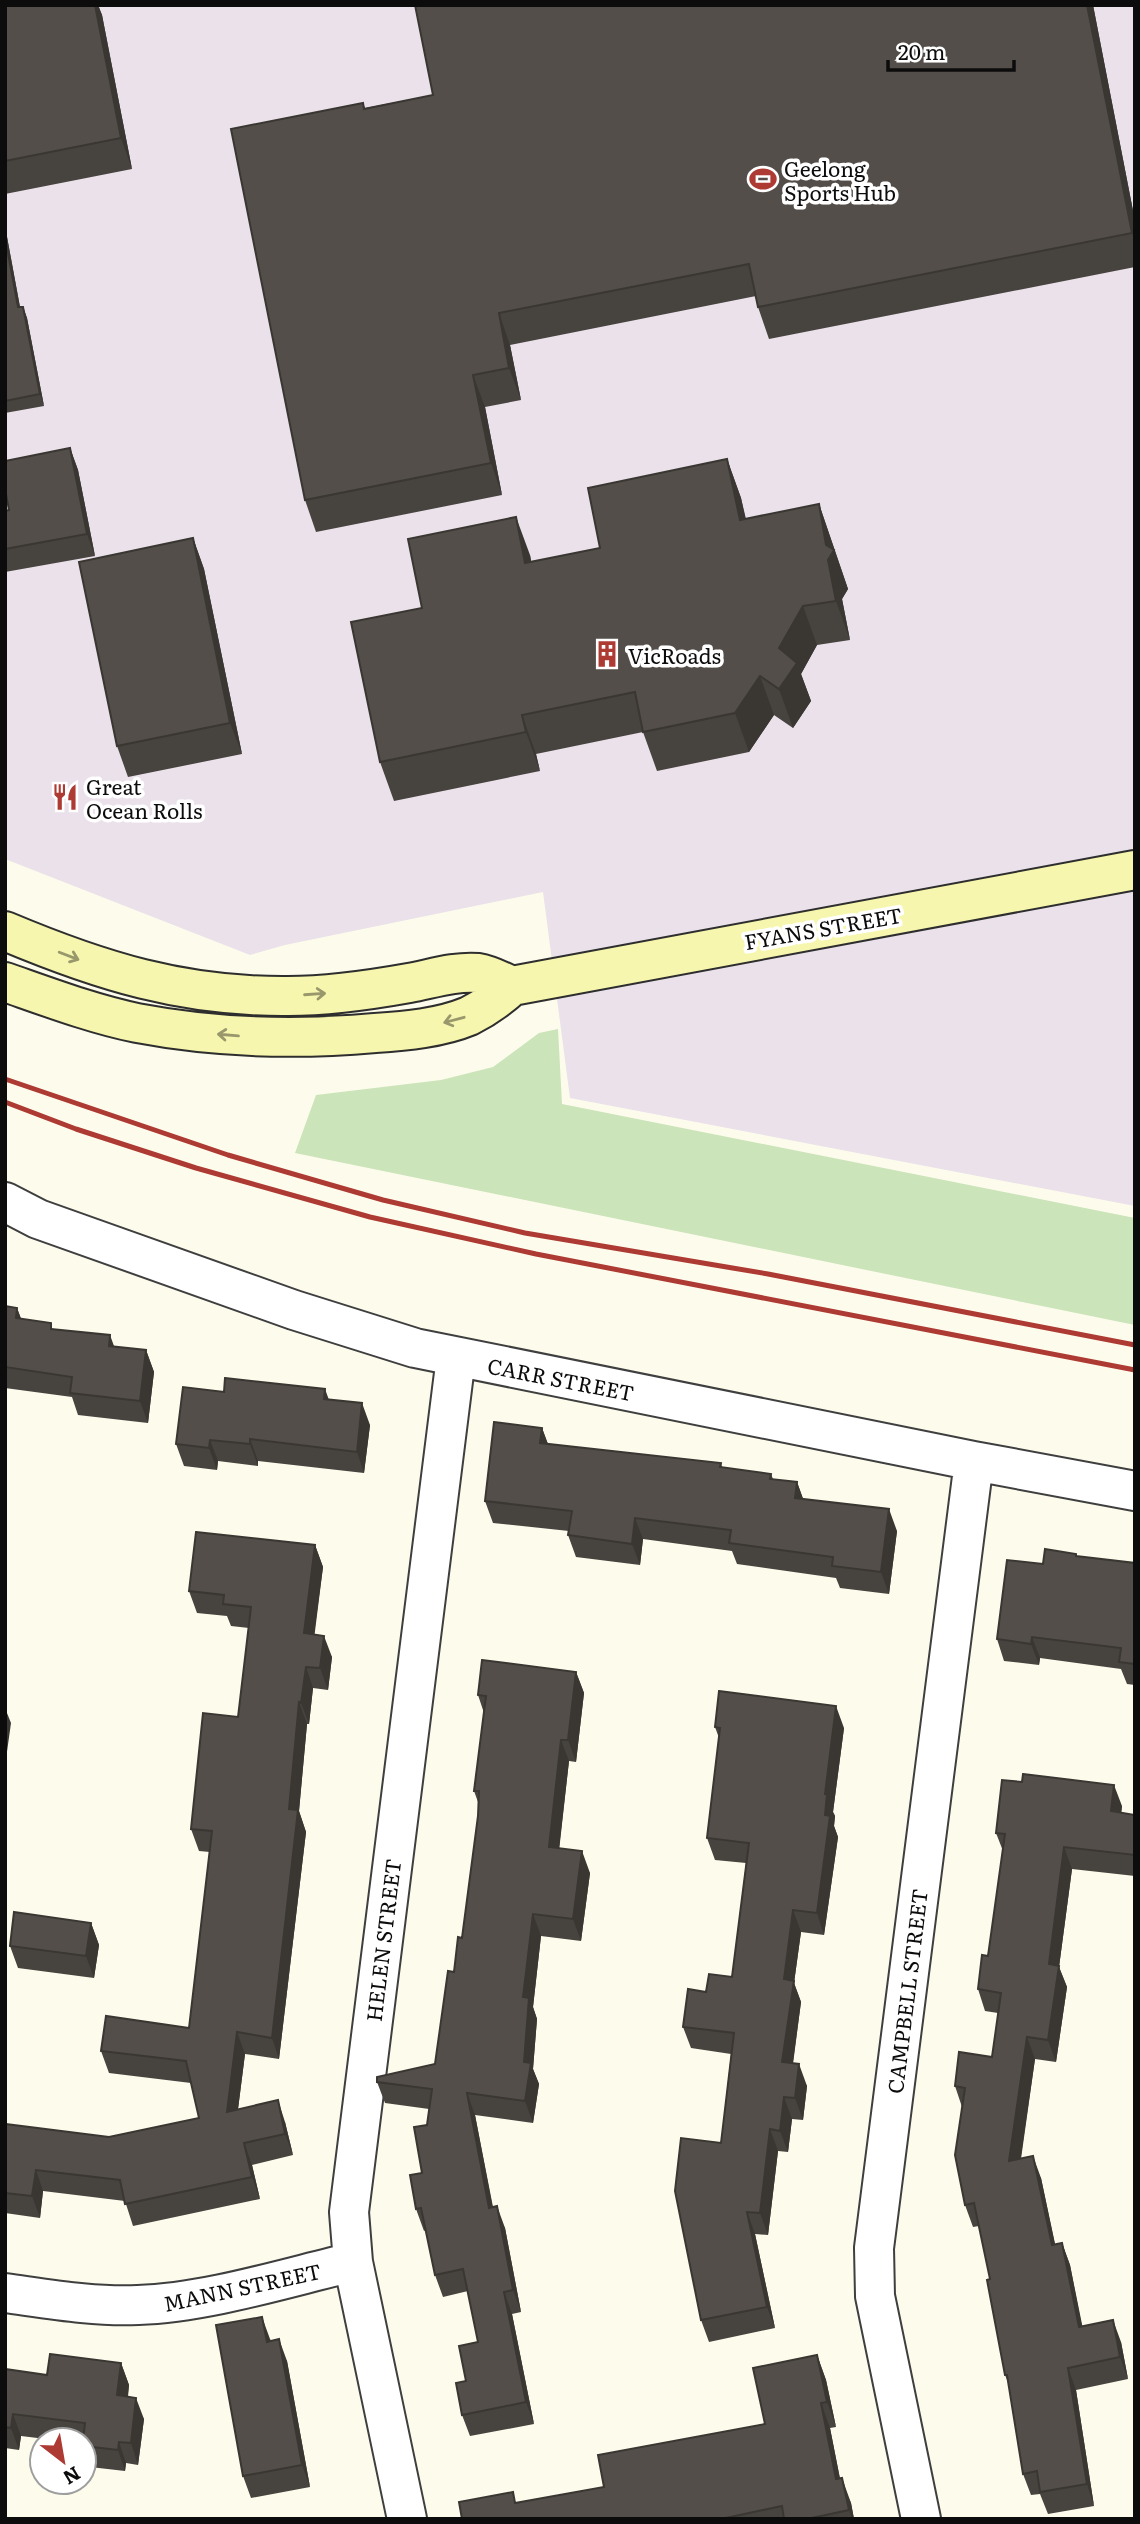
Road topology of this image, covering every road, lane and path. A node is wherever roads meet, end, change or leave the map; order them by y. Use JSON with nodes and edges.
{"nodes":[{"id":1,"x":1135,"y":870,"type":"edge"},
{"id":2,"x":5,"y":931,"type":"edge"},
{"id":3,"x":5,"y":982,"type":"edge"},
{"id":4,"x":512,"y":986,"type":"junction"},
{"id":5,"x":5,"y":1202,"type":"edge"},
{"id":6,"x":456,"y":1357,"type":"junction"},
{"id":7,"x":974,"y":1461,"type":"junction"},
{"id":8,"x":1135,"y":1491,"type":"edge"},
{"id":9,"x":353,"y":2262,"type":"junction"},
{"id":10,"x":5,"y":2293,"type":"edge"},
{"id":11,"x":407,"y":2519,"type":"edge"},
{"id":12,"x":921,"y":2519,"type":"edge"}],
"edges":[{"from":1,"to":4,"type":"main road","name":"FYANS STREET"},
{"from":2,"to":4,"type":"main road","one_way":true},
{"from":4,"to":3,"type":"main road","name":"FYANS STREET","one_way":true},
{"from":5,"to":6,"type":"street","name":"CARR STREET"},
{"from":6,"to":7,"type":"street","name":"CARR STREET"},
{"from":6,"to":9,"type":"street","name":"HELEN STREET"},
{"from":7,"to":8,"type":"street","name":"CARR STREET"},
{"from":7,"to":12,"type":"street","name":"CAMPBELL STREET"},
{"from":9,"to":10,"type":"street","name":"MANN STREET"},
{"from":9,"to":11,"type":"street","name":"HELEN STREET"}]}
